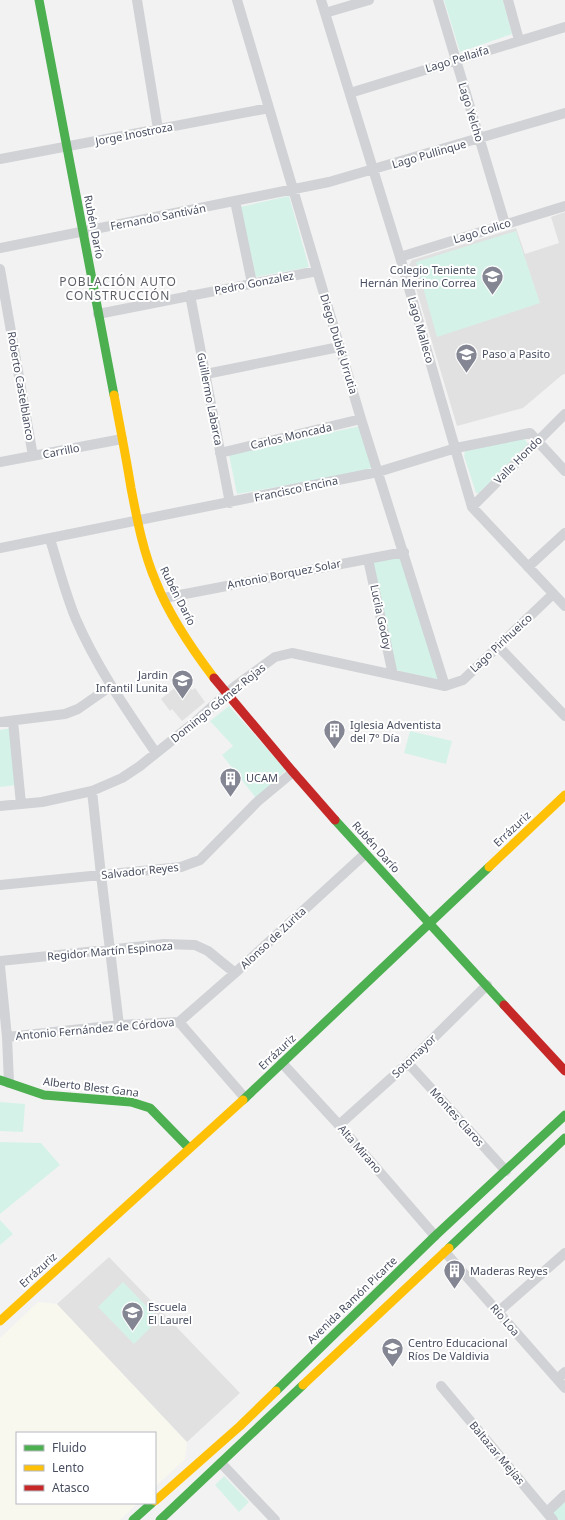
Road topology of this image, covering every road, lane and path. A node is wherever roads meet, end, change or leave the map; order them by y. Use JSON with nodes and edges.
{"nodes":[{"id":1,"x":39,"y":0,"type":"edge"},
{"id":2,"x":137,"y":0,"type":"edge"},
{"id":3,"x":237,"y":0,"type":"edge"},
{"id":4,"x":321,"y":0,"type":"edge"},
{"id":5,"x":369,"y":0,"type":"edge"},
{"id":6,"x":438,"y":0,"type":"edge"},
{"id":7,"x":508,"y":0,"type":"edge"},
{"id":8,"x":325,"y":13,"type":"junction"},
{"id":9,"x":565,"y":27,"type":"edge"},
{"id":10,"x":519,"y":40,"type":"junction"},
{"id":11,"x":455,"y":60,"type":"junction"},
{"id":12,"x":350,"y":93,"type":"junction"},
{"id":13,"x":269,"y":108,"type":"junction"},
{"id":14,"x":565,"y":114,"type":"edge"},
{"id":15,"x":158,"y":129,"type":"junction"},
{"id":16,"x":479,"y":139,"type":"junction"},
{"id":17,"x":66,"y":147,"type":"junction"},
{"id":18,"x":0,"y":159,"type":"edge"},
{"id":19,"x":373,"y":170,"type":"junction"},
{"id":20,"x":293,"y":190,"type":"junction"},
{"id":21,"x":235,"y":201,"type":"junction"},
{"id":22,"x":565,"y":206,"type":"edge"},
{"id":23,"x":505,"y":224,"type":"junction"},
{"id":24,"x":82,"y":232,"type":"junction"},
{"id":25,"x":0,"y":248,"type":"edge"},
{"id":26,"x":400,"y":257,"type":"junction"},
{"id":27,"x":0,"y":269,"type":"edge"},
{"id":28,"x":317,"y":271,"type":"junction"},
{"id":29,"x":252,"y":283,"type":"junction"},
{"id":30,"x":190,"y":295,"type":"junction"},
{"id":31,"x":98,"y":314,"type":"junction"},
{"id":32,"x":340,"y":347,"type":"junction"},
{"id":33,"x":206,"y":374,"type":"junction"},
{"id":34,"x":565,"y":414,"type":"edge"},
{"id":35,"x":361,"y":419,"type":"junction"},
{"id":36,"x":122,"y":439,"type":"junction"},
{"id":37,"x":537,"y":441,"type":"junction"},
{"id":38,"x":456,"y":448,"type":"junction"},
{"id":39,"x":220,"y":453,"type":"junction"},
{"id":40,"x":33,"y":456,"type":"junction"},
{"id":41,"x":0,"y":462,"type":"edge"},
{"id":42,"x":565,"y":471,"type":"edge"},
{"id":43,"x":378,"y":472,"type":"junction"},
{"id":44,"x":230,"y":503,"type":"junction"},
{"id":45,"x":472,"y":507,"type":"junction"},
{"id":46,"x":138,"y":521,"type":"junction"},
{"id":47,"x":565,"y":533,"type":"edge"},
{"id":48,"x":50,"y":539,"type":"junction"},
{"id":49,"x":0,"y":548,"type":"edge"},
{"id":50,"x":404,"y":552,"type":"junction"},
{"id":51,"x":368,"y":559,"type":"junction"},
{"id":52,"x":528,"y":567,"type":"junction"},
{"id":53,"x":553,"y":594,"type":"junction"},
{"id":54,"x":164,"y":598,"type":"junction"},
{"id":55,"x":565,"y":606,"type":"edge"},
{"id":56,"x":498,"y":646,"type":"junction"},
{"id":57,"x":393,"y":675,"type":"junction"},
{"id":58,"x":111,"y":686,"type":"junction"},
{"id":59,"x":445,"y":686,"type":"junction"},
{"id":60,"x":226,"y":694,"type":"junction"},
{"id":61,"x":565,"y":716,"type":"edge"},
{"id":62,"x":13,"y":721,"type":"junction"},
{"id":63,"x":0,"y":722,"type":"edge"},
{"id":64,"x":156,"y":753,"type":"junction"},
{"id":65,"x":293,"y":772,"type":"junction"},
{"id":66,"x":92,"y":791,"type":"junction"},
{"id":67,"x":565,"y":795,"type":"edge"},
{"id":68,"x":21,"y":804,"type":"junction"},
{"id":69,"x":0,"y":806,"type":"edge"},
{"id":70,"x":365,"y":854,"type":"junction"},
{"id":71,"x":101,"y":875,"type":"junction"},
{"id":72,"x":0,"y":885,"type":"edge"},
{"id":73,"x":430,"y":924,"type":"junction"},
{"id":74,"x":110,"y":951,"type":"junction"},
{"id":75,"x":0,"y":961,"type":"edge"},
{"id":76,"x":0,"y":966,"type":"edge"},
{"id":77,"x":235,"y":973,"type":"junction"},
{"id":78,"x":487,"y":985,"type":"junction"},
{"id":79,"x":179,"y":1022,"type":"junction"},
{"id":80,"x":119,"y":1025,"type":"junction"},
{"id":81,"x":7,"y":1037,"type":"junction"},
{"id":82,"x":282,"y":1063,"type":"junction"},
{"id":83,"x":408,"y":1063,"type":"junction"},
{"id":84,"x":565,"y":1071,"type":"edge"},
{"id":85,"x":5,"y":1082,"type":"edge"},
{"id":86,"x":245,"y":1098,"type":"junction"},
{"id":87,"x":565,"y":1115,"type":"edge"},
{"id":88,"x":339,"y":1125,"type":"junction"},
{"id":89,"x":565,"y":1138,"type":"edge"},
{"id":90,"x":189,"y":1148,"type":"junction"},
{"id":91,"x":506,"y":1171,"type":"junction"},
{"id":92,"x":435,"y":1236,"type":"junction"},
{"id":93,"x":445,"y":1252,"type":"junction"},
{"id":94,"x":565,"y":1252,"type":"edge"},
{"id":95,"x":498,"y":1312,"type":"junction"},
{"id":96,"x":0,"y":1321,"type":"edge"},
{"id":97,"x":565,"y":1372,"type":"edge"},
{"id":98,"x":557,"y":1379,"type":"junction"},
{"id":99,"x":441,"y":1386,"type":"dead end"},
{"id":100,"x":565,"y":1388,"type":"edge"},
{"id":101,"x":221,"y":1463,"type":"junction"},
{"id":102,"x":565,"y":1495,"type":"edge"},
{"id":103,"x":156,"y":1500,"type":"edge"},
{"id":104,"x":151,"y":1504,"type":"edge"},
{"id":105,"x":550,"y":1516,"type":"edge"},
{"id":106,"x":134,"y":1520,"type":"edge"},
{"id":107,"x":160,"y":1520,"type":"edge"},
{"id":108,"x":275,"y":1520,"type":"edge"}],
"edges":[{"from":1,"to":17,"type":"main road","name":"Rubén Darío"},
{"from":2,"to":15,"type":"street"},
{"from":3,"to":13,"type":"street","name":"Diego Dublé Urrutia"},
{"from":4,"to":8,"type":"street","name":"Lago Malleco"},
{"from":5,"to":8,"type":"street"},
{"from":6,"to":11,"type":"street","name":"Lago Yelcho"},
{"from":7,"to":10,"type":"street"},
{"from":8,"to":12,"type":"street","name":"Lago Malleco"},
{"from":9,"to":10,"type":"street","name":"Lago Pellaifa"},
{"from":10,"to":11,"type":"street","name":"Lago Pellaifa"},
{"from":11,"to":12,"type":"street","name":"Lago Pellaifa"},
{"from":11,"to":16,"type":"street","name":"Lago Yelcho"},
{"from":12,"to":19,"type":"street","name":"Lago Malleco"},
{"from":13,"to":15,"type":"street","name":"Jorge Inostroza"},
{"from":13,"to":20,"type":"street","name":"Diego Dublé Urrutia"},
{"from":14,"to":16,"type":"street","name":"Lago Pullinque"},
{"from":15,"to":17,"type":"street","name":"Jorge Inostroza"},
{"from":16,"to":19,"type":"street","name":"Lago Pullinque"},
{"from":16,"to":23,"type":"street","name":"Lago Yelcho"},
{"from":17,"to":18,"type":"street","name":"Jorge Inostroza"},
{"from":17,"to":24,"type":"main road","name":"Rubén Darío"},
{"from":19,"to":20,"type":"street","name":"Lago Pullinque"},
{"from":19,"to":26,"type":"street","name":"Lago Malleco"},
{"from":20,"to":21,"type":"street","name":"Fernando Santiván"},
{"from":20,"to":28,"type":"street","name":"Diego Dublé Urrutia"},
{"from":21,"to":24,"type":"street","name":"Fernando Santiván"},
{"from":21,"to":29,"type":"street"},
{"from":22,"to":23,"type":"street","name":"Lago Colico"},
{"from":23,"to":26,"type":"street","name":"Lago Colico"},
{"from":24,"to":25,"type":"street","name":"Fernando Santiván"},
{"from":24,"to":31,"type":"main road","name":"Rubén Darío"},
{"from":26,"to":38,"type":"street","name":"Lago Malleco"},
{"from":27,"to":40,"type":"street","name":"Roberto Castelblanco"},
{"from":28,"to":29,"type":"street","name":"Pedro Gonzalez"},
{"from":28,"to":32,"type":"street","name":"Diego Dublé Urrutia"},
{"from":29,"to":30,"type":"street","name":"Pedro Gonzalez"},
{"from":30,"to":31,"type":"street","name":"Pedro Gonzalez"},
{"from":30,"to":33,"type":"street","name":"Guillermo Labarca"},
{"from":31,"to":36,"type":"main road","name":"Rubén Darío"},
{"from":32,"to":33,"type":"street"},
{"from":32,"to":35,"type":"street","name":"Diego Dublé Urrutia"},
{"from":33,"to":39,"type":"street","name":"Guillermo Labarca"},
{"from":34,"to":37,"type":"street","name":"Valle Hondo"},
{"from":35,"to":39,"type":"street","name":"Carlos Moncada"},
{"from":35,"to":43,"type":"street","name":"Diego Dublé Urrutia"},
{"from":36,"to":40,"type":"street","name":"Carrillo"},
{"from":36,"to":46,"type":"main road","name":"Rubén Darío"},
{"from":37,"to":38,"type":"street","name":"Francisco Encina"},
{"from":37,"to":42,"type":"street"},
{"from":37,"to":45,"type":"street","name":"Valle Hondo"},
{"from":38,"to":43,"type":"street","name":"Francisco Encina"},
{"from":38,"to":45,"type":"street","name":"Lago Malleco"},
{"from":39,"to":44,"type":"street","name":"Guillermo Labarca"},
{"from":40,"to":41,"type":"street","name":"Carrillo"},
{"from":43,"to":44,"type":"street","name":"Francisco Encina"},
{"from":43,"to":50,"type":"street","name":"Diego Dublé Urrutia"},
{"from":44,"to":46,"type":"street","name":"Francisco Encina"},
{"from":45,"to":52,"type":"street","name":"Lago Malleco"},
{"from":46,"to":48,"type":"street","name":"Francisco Encina"},
{"from":46,"to":54,"type":"main road","name":"Rubén Darío"},
{"from":47,"to":52,"type":"street"},
{"from":48,"to":49,"type":"street","name":"Francisco Encina"},
{"from":48,"to":58,"type":"street"},
{"from":50,"to":51,"type":"street","name":"Antonio Borquez Solar"},
{"from":50,"to":59,"type":"street","name":"Diego Dublé Urrutia"},
{"from":51,"to":54,"type":"street","name":"Antonio Borquez Solar"},
{"from":51,"to":57,"type":"street","name":"Lucila Godoy"},
{"from":52,"to":53,"type":"street","name":"Lago Malleco"},
{"from":53,"to":55,"type":"street","name":"Lago Malleco"},
{"from":53,"to":56,"type":"street","name":"Lago Pirihueico"},
{"from":54,"to":60,"type":"main road","name":"Rubén Darío"},
{"from":56,"to":59,"type":"street","name":"Lago Pirihueico"},
{"from":56,"to":61,"type":"street"},
{"from":57,"to":59,"type":"street","name":"Domingo Gómez Rojas"},
{"from":57,"to":60,"type":"street","name":"Domingo Gómez Rojas"},
{"from":58,"to":62,"type":"street"},
{"from":58,"to":64,"type":"street"},
{"from":60,"to":64,"type":"street","name":"Domingo Gómez Rojas"},
{"from":60,"to":65,"type":"main road","name":"Rubén Darío"},
{"from":62,"to":63,"type":"street"},
{"from":62,"to":68,"type":"street"},
{"from":64,"to":66,"type":"street","name":"Domingo Gómez Rojas"},
{"from":65,"to":70,"type":"main road","name":"Rubén Darío"},
{"from":65,"to":71,"type":"street","name":"Salvador Reyes"},
{"from":66,"to":68,"type":"street","name":"Domingo Gómez Rojas"},
{"from":66,"to":71,"type":"street"},
{"from":67,"to":73,"type":"main road","name":"Errázuriz"},
{"from":68,"to":69,"type":"street","name":"Domingo Gómez Rojas"},
{"from":70,"to":73,"type":"main road","name":"Rubén Darío"},
{"from":70,"to":77,"type":"street","name":"Alonso de Zurita"},
{"from":71,"to":72,"type":"street","name":"Salvador Reyes"},
{"from":71,"to":74,"type":"street"},
{"from":73,"to":78,"type":"main road","name":"Rubén Darío"},
{"from":73,"to":82,"type":"main road","name":"Errázuriz"},
{"from":74,"to":75,"type":"street","name":"Regidor Martín Espinoza"},
{"from":74,"to":77,"type":"street","name":"Regidor Martín Espinoza"},
{"from":74,"to":80,"type":"street"},
{"from":76,"to":81,"type":"street"},
{"from":77,"to":79,"type":"street","name":"Alonso de Zurita"},
{"from":78,"to":83,"type":"street","name":"Sotomayor"},
{"from":78,"to":84,"type":"main road","name":"Rubén Darío"},
{"from":79,"to":80,"type":"street","name":"Antonio Fernández de Córdova"},
{"from":79,"to":86,"type":"street","name":"Antonio Fernández de Córdova"},
{"from":80,"to":81,"type":"street","name":"Antonio Fernández de Córdova"},
{"from":81,"to":85,"type":"street"},
{"from":82,"to":86,"type":"main road","name":"Errázuriz"},
{"from":82,"to":88,"type":"street","name":"Alta Mirano"},
{"from":83,"to":88,"type":"street","name":"Sotomayor"},
{"from":83,"to":91,"type":"street","name":"Montes Claros"},
{"from":85,"to":90,"type":"main road","name":"Alberto Blest Gana"},
{"from":86,"to":90,"type":"main road","name":"Errázuriz"},
{"from":87,"to":91,"type":"main road","name":"Avenida Ramón Picarte"},
{"from":88,"to":92,"type":"street","name":"Alta Mirano"},
{"from":89,"to":93,"type":"main road"},
{"from":90,"to":96,"type":"main road","name":"Errázuriz"},
{"from":91,"to":92,"type":"main road","name":"Avenida Ramón Picarte"},
{"from":92,"to":103,"type":"main road","name":"Avenida Ramón Picarte"},
{"from":93,"to":95,"type":"street","name":"Río Loa"},
{"from":93,"to":101,"type":"main road"},
{"from":94,"to":95,"type":"street"},
{"from":95,"to":98,"type":"street","name":"Río Loa"},
{"from":97,"to":98,"type":"street"},
{"from":98,"to":100,"type":"street","name":"Río Loa"},
{"from":99,"to":105,"type":"street","name":"Baltazar Mejías"},
{"from":101,"to":107,"type":"main road"},
{"from":101,"to":108,"type":"street"},
{"from":102,"to":105,"type":"street"},
{"from":104,"to":106,"type":"main road"}]}
